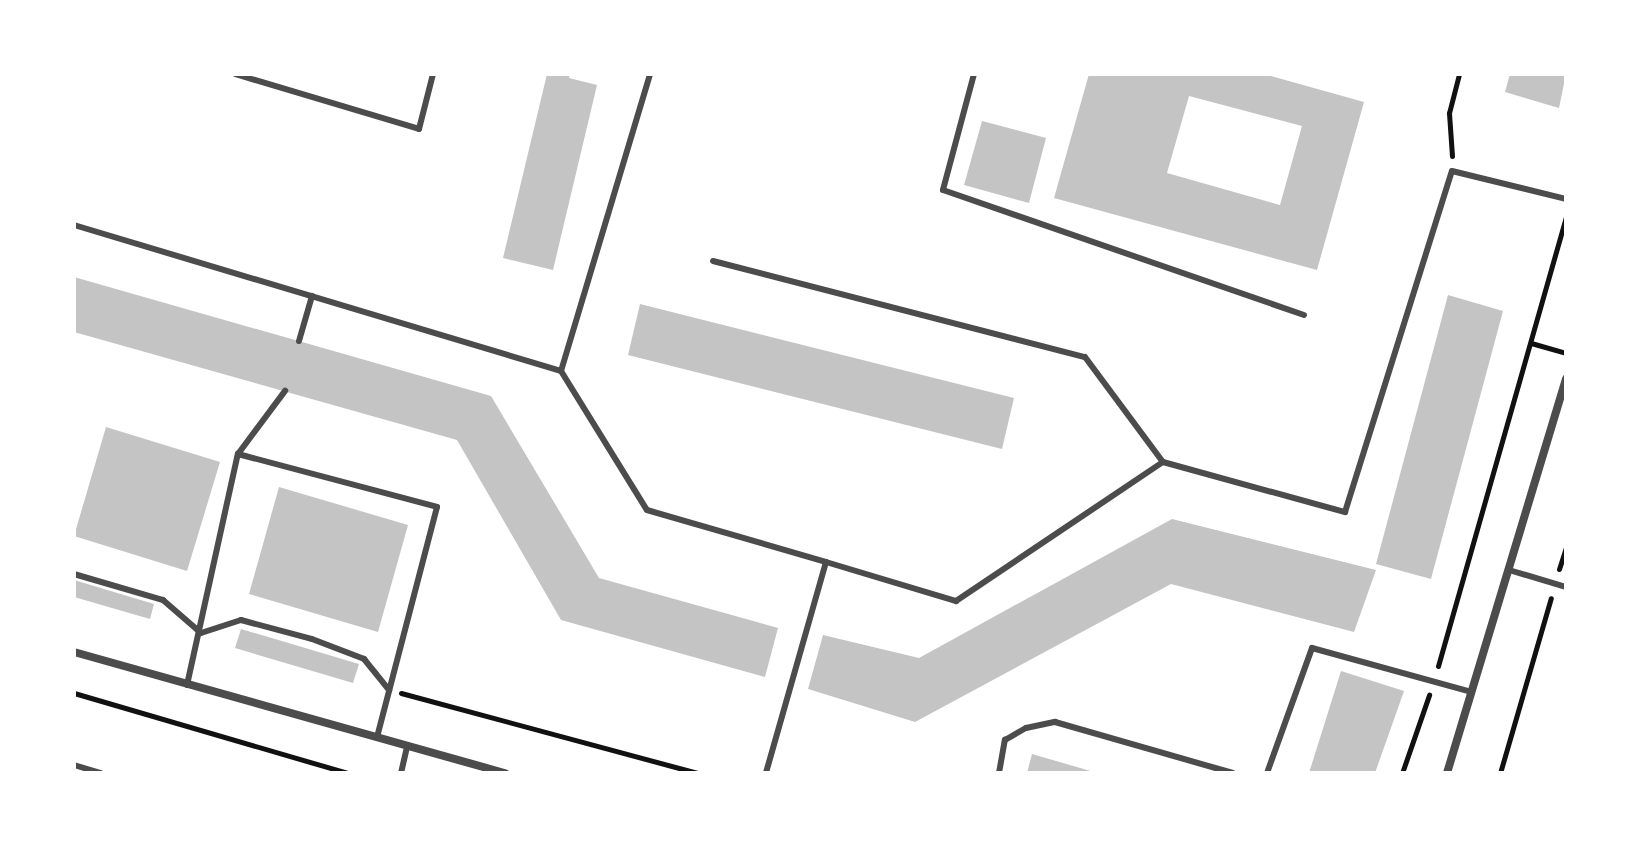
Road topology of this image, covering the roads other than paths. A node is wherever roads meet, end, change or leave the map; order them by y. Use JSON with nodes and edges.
{"nodes":[{"id":1,"x":235,"y":74,"type":"edge"},
{"id":2,"x":433,"y":74,"type":"edge"},
{"id":3,"x":650,"y":74,"type":"edge"},
{"id":4,"x":974,"y":74,"type":"edge"},
{"id":5,"x":1566,"y":199,"type":"edge"},
{"id":6,"x":74,"y":225,"type":"edge"},
{"id":7,"x":713,"y":261,"type":"dead end"},
{"id":8,"x":312,"y":296,"type":"junction"},
{"id":9,"x":1304,"y":315,"type":"dead end"},
{"id":10,"x":299,"y":341,"type":"dead end"},
{"id":11,"x":561,"y":371,"type":"junction"},
{"id":12,"x":1566,"y":379,"type":"edge"},
{"id":13,"x":285,"y":391,"type":"dead end"},
{"id":14,"x":238,"y":454,"type":"junction"},
{"id":15,"x":1163,"y":462,"type":"junction"},
{"id":16,"x":826,"y":562,"type":"junction"},
{"id":17,"x":1509,"y":570,"type":"junction"},
{"id":18,"x":74,"y":574,"type":"edge"},
{"id":19,"x":1566,"y":587,"type":"edge"},
{"id":20,"x":201,"y":633,"type":"junction"},
{"id":21,"x":74,"y":652,"type":"edge"},
{"id":22,"x":187,"y":685,"type":"junction"},
{"id":23,"x":389,"y":690,"type":"junction"},
{"id":24,"x":1472,"y":692,"type":"junction"},
{"id":25,"x":377,"y":737,"type":"junction"},
{"id":26,"x":407,"y":746,"type":"junction"},
{"id":27,"x":74,"y":765,"type":"edge"},
{"id":28,"x":101,"y":773,"type":"edge"},
{"id":29,"x":401,"y":773,"type":"edge"},
{"id":30,"x":505,"y":773,"type":"edge"},
{"id":31,"x":766,"y":773,"type":"edge"},
{"id":32,"x":999,"y":773,"type":"edge"},
{"id":33,"x":1233,"y":773,"type":"edge"},
{"id":34,"x":1267,"y":773,"type":"edge"},
{"id":35,"x":1447,"y":773,"type":"edge"}],
"edges":[{"from":1,"to":2,"type":"lane"},
{"from":3,"to":11,"type":"lane"},
{"from":4,"to":9,"type":"lane"},
{"from":5,"to":15,"type":"lane"},
{"from":6,"to":8,"type":"lane"},
{"from":7,"to":15,"type":"lane"},
{"from":8,"to":10,"type":"lane"},
{"from":8,"to":11,"type":"lane"},
{"from":11,"to":16,"type":"lane"},
{"from":12,"to":17,"type":"street"},
{"from":13,"to":14,"type":"lane"},
{"from":14,"to":20,"type":"lane"},
{"from":14,"to":23,"type":"lane"},
{"from":15,"to":16,"type":"lane"},
{"from":16,"to":31,"type":"lane"},
{"from":17,"to":19,"type":"lane"},
{"from":17,"to":24,"type":"street"},
{"from":18,"to":20,"type":"lane"},
{"from":20,"to":22,"type":"lane"},
{"from":20,"to":23,"type":"lane"},
{"from":21,"to":22,"type":"street"},
{"from":22,"to":25,"type":"street"},
{"from":23,"to":25,"type":"lane"},
{"from":24,"to":34,"type":"lane"},
{"from":24,"to":35,"type":"street"},
{"from":25,"to":26,"type":"street"},
{"from":26,"to":29,"type":"lane"},
{"from":26,"to":30,"type":"street"},
{"from":27,"to":28,"type":"lane"},
{"from":32,"to":33,"type":"lane"}]}
